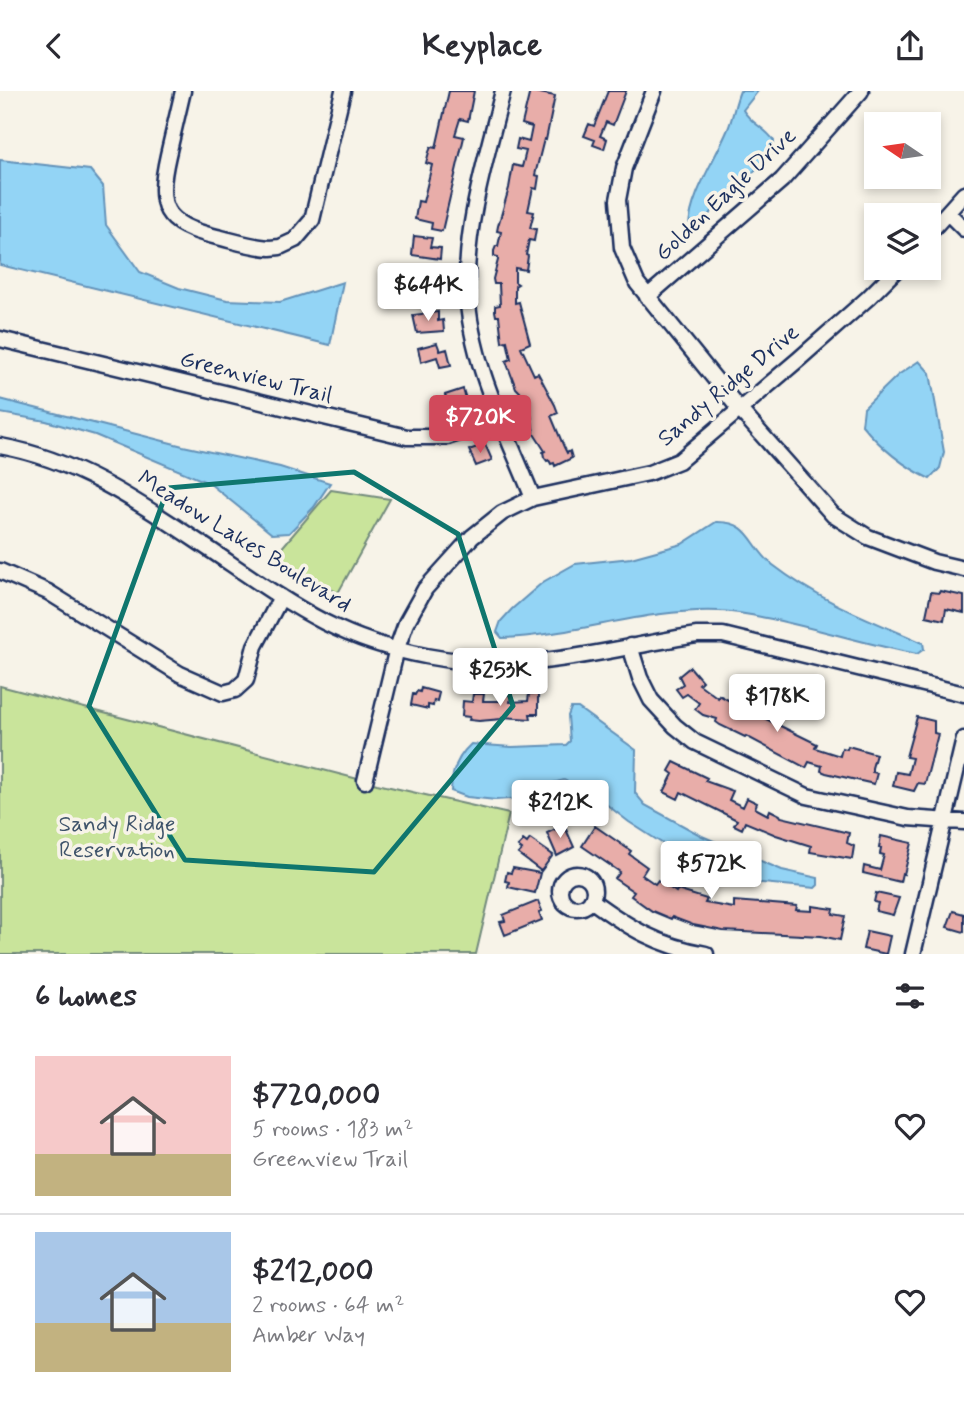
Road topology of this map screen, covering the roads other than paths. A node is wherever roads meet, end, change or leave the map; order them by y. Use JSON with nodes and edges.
{"nodes":[{"id":1,"x":183,"y":91,"type":"edge"},
{"id":2,"x":343,"y":91,"type":"edge"},
{"id":3,"x":503,"y":91,"type":"edge"},
{"id":4,"x":654,"y":91,"type":"edge"},
{"id":5,"x":861,"y":91,"type":"edge"},
{"id":6,"x":964,"y":194,"type":"edge"},
{"id":7,"x":948,"y":213,"type":"junction"},
{"id":8,"x":941,"y":220,"type":"edge"},
{"id":9,"x":964,"y":229,"type":"edge"},
{"id":10,"x":886,"y":280,"type":"edge"},
{"id":11,"x":647,"y":297,"type":"junction"},
{"id":12,"x":0,"y":339,"type":"edge"},
{"id":13,"x":740,"y":410,"type":"junction"},
{"id":14,"x":501,"y":419,"type":"junction"},
{"id":15,"x":0,"y":446,"type":"edge"},
{"id":16,"x":533,"y":498,"type":"junction"},
{"id":17,"x":964,"y":569,"type":"edge"},
{"id":18,"x":0,"y":571,"type":"edge"},
{"id":19,"x":281,"y":597,"type":"junction"},
{"id":20,"x":630,"y":646,"type":"junction"},
{"id":21,"x":397,"y":648,"type":"junction"},
{"id":22,"x":964,"y":694,"type":"edge"},
{"id":23,"x":964,"y":739,"type":"edge"},
{"id":24,"x":365,"y":781,"type":"dead end"},
{"id":25,"x":944,"y":821,"type":"junction"},
{"id":26,"x":964,"y":822,"type":"edge"},
{"id":27,"x":591,"y":900,"type":"dead end"},
{"id":28,"x":706,"y":954,"type":"edge"},
{"id":29,"x":913,"y":954,"type":"edge"}],
"edges":[{"from":1,"to":2,"type":"street"},
{"from":3,"to":14,"type":"street"},
{"from":4,"to":11,"type":"street"},
{"from":5,"to":11,"type":"street","name":"Golden Eagle Drive"},
{"from":6,"to":7,"type":"street"},
{"from":7,"to":8,"type":"street"},
{"from":7,"to":9,"type":"street"},
{"from":10,"to":13,"type":"street","name":"Sandy Ridge Drive"},
{"from":11,"to":13,"type":"street"},
{"from":12,"to":14,"type":"street","name":"Greenview Trail"},
{"from":13,"to":16,"type":"street","name":"Sandy Ridge Drive"},
{"from":13,"to":17,"type":"street"},
{"from":14,"to":16,"type":"street"},
{"from":15,"to":19,"type":"street","name":"Meadow Lakes Boulevard"},
{"from":16,"to":21,"type":"street","name":"Sandy Ridge Drive"},
{"from":18,"to":19,"type":"street"},
{"from":19,"to":21,"type":"street","name":"Meadow Lakes Boulevard"},
{"from":20,"to":21,"type":"street","name":"Meadow Lakes Boulevard"},
{"from":20,"to":22,"type":"street","name":"Meadow Lakes Boulevard"},
{"from":20,"to":25,"type":"street"},
{"from":21,"to":24,"type":"street","name":"Sandy Ridge Drive"},
{"from":23,"to":25,"type":"street"},
{"from":25,"to":26,"type":"street"},
{"from":25,"to":29,"type":"street"},
{"from":27,"to":28,"type":"street"}]}
